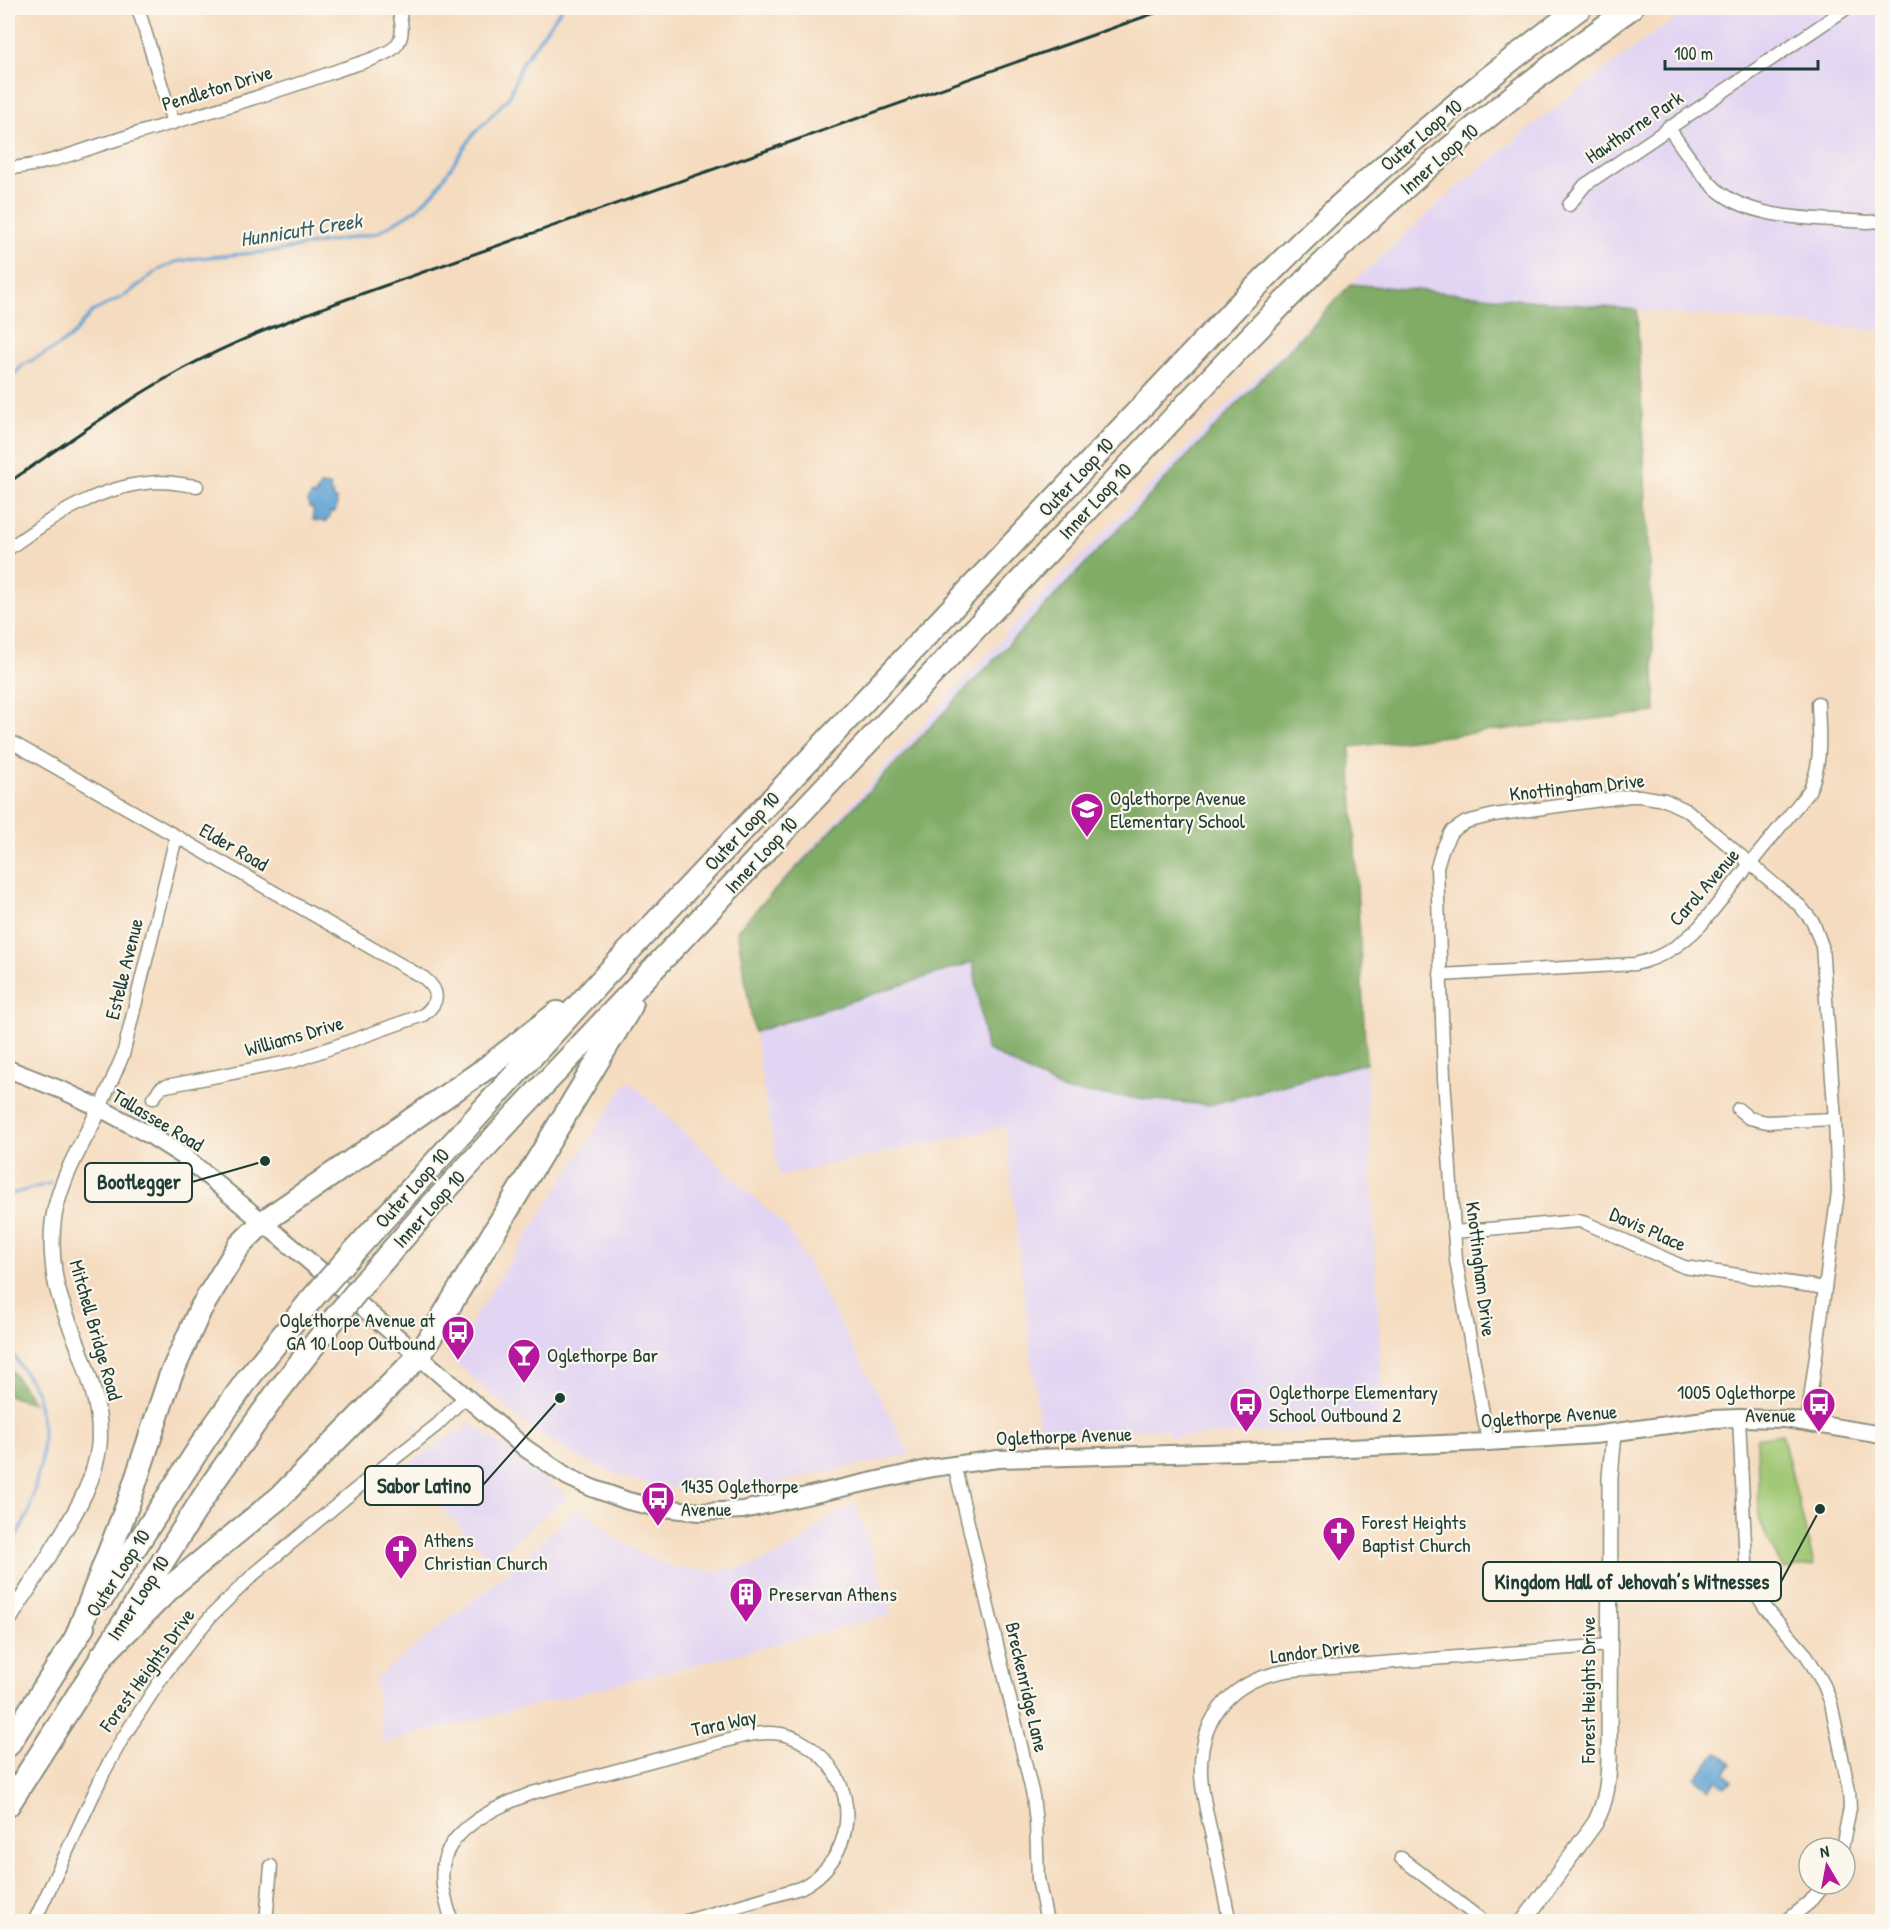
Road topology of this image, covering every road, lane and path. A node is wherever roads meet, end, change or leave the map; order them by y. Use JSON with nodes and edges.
{"nodes":[{"id":1,"x":138,"y":8,"type":"edge"},
{"id":2,"x":398,"y":8,"type":"edge"},
{"id":3,"x":1580,"y":8,"type":"edge"},
{"id":4,"x":1631,"y":8,"type":"edge"},
{"id":5,"x":1847,"y":8,"type":"edge"},
{"id":6,"x":173,"y":123,"type":"junction"},
{"id":7,"x":1668,"y":127,"type":"junction"},
{"id":8,"x":8,"y":168,"type":"edge"},
{"id":9,"x":1569,"y":205,"type":"dead end"},
{"id":10,"x":1882,"y":221,"type":"edge"},
{"id":11,"x":197,"y":486,"type":"dead end"},
{"id":12,"x":8,"y":549,"type":"edge"},
{"id":13,"x":1818,"y":703,"type":"dead end"},
{"id":14,"x":8,"y":740,"type":"edge"},
{"id":15,"x":176,"y":837,"type":"junction"},
{"id":16,"x":1750,"y":865,"type":"junction"},
{"id":17,"x":651,"y":972,"type":"junction"},
{"id":18,"x":1440,"y":975,"type":"junction"},
{"id":19,"x":605,"y":976,"type":"junction"},
{"id":20,"x":436,"y":994,"type":"joint"},
{"id":21,"x":8,"y":1069,"type":"edge"},
{"id":22,"x":153,"y":1098,"type":"dead end"},
{"id":23,"x":100,"y":1108,"type":"junction"},
{"id":24,"x":1738,"y":1109,"type":"dead end"},
{"id":25,"x":1835,"y":1119,"type":"junction"},
{"id":26,"x":263,"y":1222,"type":"junction"},
{"id":27,"x":1454,"y":1232,"type":"junction"},
{"id":28,"x":328,"y":1277,"type":"joint"},
{"id":29,"x":1825,"y":1288,"type":"junction"},
{"id":30,"x":419,"y":1356,"type":"junction"},
{"id":31,"x":465,"y":1397,"type":"junction"},
{"id":32,"x":1739,"y":1418,"type":"junction"},
{"id":33,"x":1807,"y":1422,"type":"junction"},
{"id":34,"x":1614,"y":1433,"type":"junction"},
{"id":35,"x":1882,"y":1435,"type":"edge"},
{"id":36,"x":1488,"y":1442,"type":"junction"},
{"id":37,"x":954,"y":1464,"type":"junction"},
{"id":38,"x":8,"y":1621,"type":"edge"},
{"id":39,"x":76,"y":1638,"type":"junction"},
{"id":40,"x":1609,"y":1645,"type":"junction"},
{"id":41,"x":101,"y":1657,"type":"junction"},
{"id":42,"x":8,"y":1745,"type":"edge"},
{"id":43,"x":8,"y":1804,"type":"edge"},
{"id":44,"x":1844,"y":1836,"type":"edge"},
{"id":45,"x":1401,"y":1858,"type":"dead end"},
{"id":46,"x":270,"y":1866,"type":"dead end"},
{"id":47,"x":1815,"y":1896,"type":"edge"},
{"id":48,"x":34,"y":1922,"type":"edge"},
{"id":49,"x":266,"y":1922,"type":"edge"},
{"id":50,"x":452,"y":1922,"type":"edge"},
{"id":51,"x":683,"y":1922,"type":"edge"},
{"id":52,"x":1047,"y":1922,"type":"edge"},
{"id":53,"x":1230,"y":1922,"type":"edge"},
{"id":54,"x":1484,"y":1922,"type":"edge"},
{"id":55,"x":1523,"y":1922,"type":"edge"},
{"id":56,"x":1785,"y":1922,"type":"edge"}],
"edges":[{"from":1,"to":6,"type":"street"},
{"from":2,"to":6,"type":"street","name":"Pendleton Drive"},
{"from":3,"to":19,"type":"highway","name":"Outer Loop 10"},
{"from":4,"to":17,"type":"highway","name":"Inner Loop 10"},
{"from":5,"to":7,"type":"street","name":"Hawthorne Park"},
{"from":6,"to":8,"type":"street","name":"Pendleton Drive"},
{"from":7,"to":9,"type":"street","name":"Hawthorne Park"},
{"from":7,"to":10,"type":"street"},
{"from":11,"to":12,"type":"street"},
{"from":13,"to":16,"type":"street","name":"Carol Avenue"},
{"from":14,"to":15,"type":"street","name":"Elder Road"},
{"from":15,"to":20,"type":"street","name":"Elder Road"},
{"from":15,"to":23,"type":"street","name":"Estelle Avenue"},
{"from":16,"to":18,"type":"street","name":"Carol Avenue"},
{"from":16,"to":18,"type":"street","name":"Knottingham Drive"},
{"from":16,"to":25,"type":"street","name":"Knottingham Drive"},
{"from":17,"to":30,"type":"highway"},
{"from":17,"to":41,"type":"highway","name":"Inner Loop 10","bridge":true},
{"from":18,"to":27,"type":"street","name":"Knottingham Drive"},
{"from":19,"to":26,"type":"highway"},
{"from":19,"to":39,"type":"highway","name":"Outer Loop 10","bridge":true},
{"from":20,"to":22,"type":"street","name":"Williams Drive"},
{"from":21,"to":23,"type":"main road","name":"Tallassee Road"},
{"from":23,"to":26,"type":"main road","name":"Tallassee Road"},
{"from":23,"to":38,"type":"street","name":"Mitchell Bridge Road"},
{"from":24,"to":25,"type":"street"},
{"from":25,"to":29,"type":"street","name":"Knottingham Drive"},
{"from":26,"to":28,"type":"main road","name":"Tallassee Road"},
{"from":26,"to":39,"type":"highway"},
{"from":27,"to":29,"type":"street","name":"Davis Place"},
{"from":27,"to":36,"type":"street","name":"Knottingham Drive"},
{"from":28,"to":30,"type":"main road","name":"Oglethorpe Avenue"},
{"from":29,"to":33,"type":"street","name":"Knottingham Drive"},
{"from":30,"to":31,"type":"main road","name":"Oglethorpe Avenue"},
{"from":30,"to":41,"type":"highway"},
{"from":31,"to":37,"type":"main road","name":"Oglethorpe Avenue"},
{"from":31,"to":48,"type":"street","name":"Forest Heights Drive"},
{"from":32,"to":33,"type":"main road","name":"Oglethorpe Avenue"},
{"from":32,"to":34,"type":"main road","name":"Oglethorpe Avenue"},
{"from":32,"to":44,"type":"street"},
{"from":33,"to":35,"type":"main road","name":"Oglethorpe Avenue"},
{"from":34,"to":36,"type":"main road","name":"Oglethorpe Avenue"},
{"from":34,"to":40,"type":"street","name":"Forest Heights Drive"},
{"from":36,"to":37,"type":"main road","name":"Oglethorpe Avenue"},
{"from":37,"to":52,"type":"street","name":"Breckenridge Lane"},
{"from":39,"to":42,"type":"highway","name":"Outer Loop 10"},
{"from":40,"to":53,"type":"street","name":"Landor Drive"},
{"from":40,"to":55,"type":"street","name":"Forest Heights Drive"},
{"from":41,"to":43,"type":"highway","name":"Inner Loop 10"},
{"from":45,"to":54,"type":"street"},
{"from":46,"to":49,"type":"street"},
{"from":47,"to":56,"type":"street"},
{"from":50,"to":51,"type":"street","name":"Tara Way"}]}
